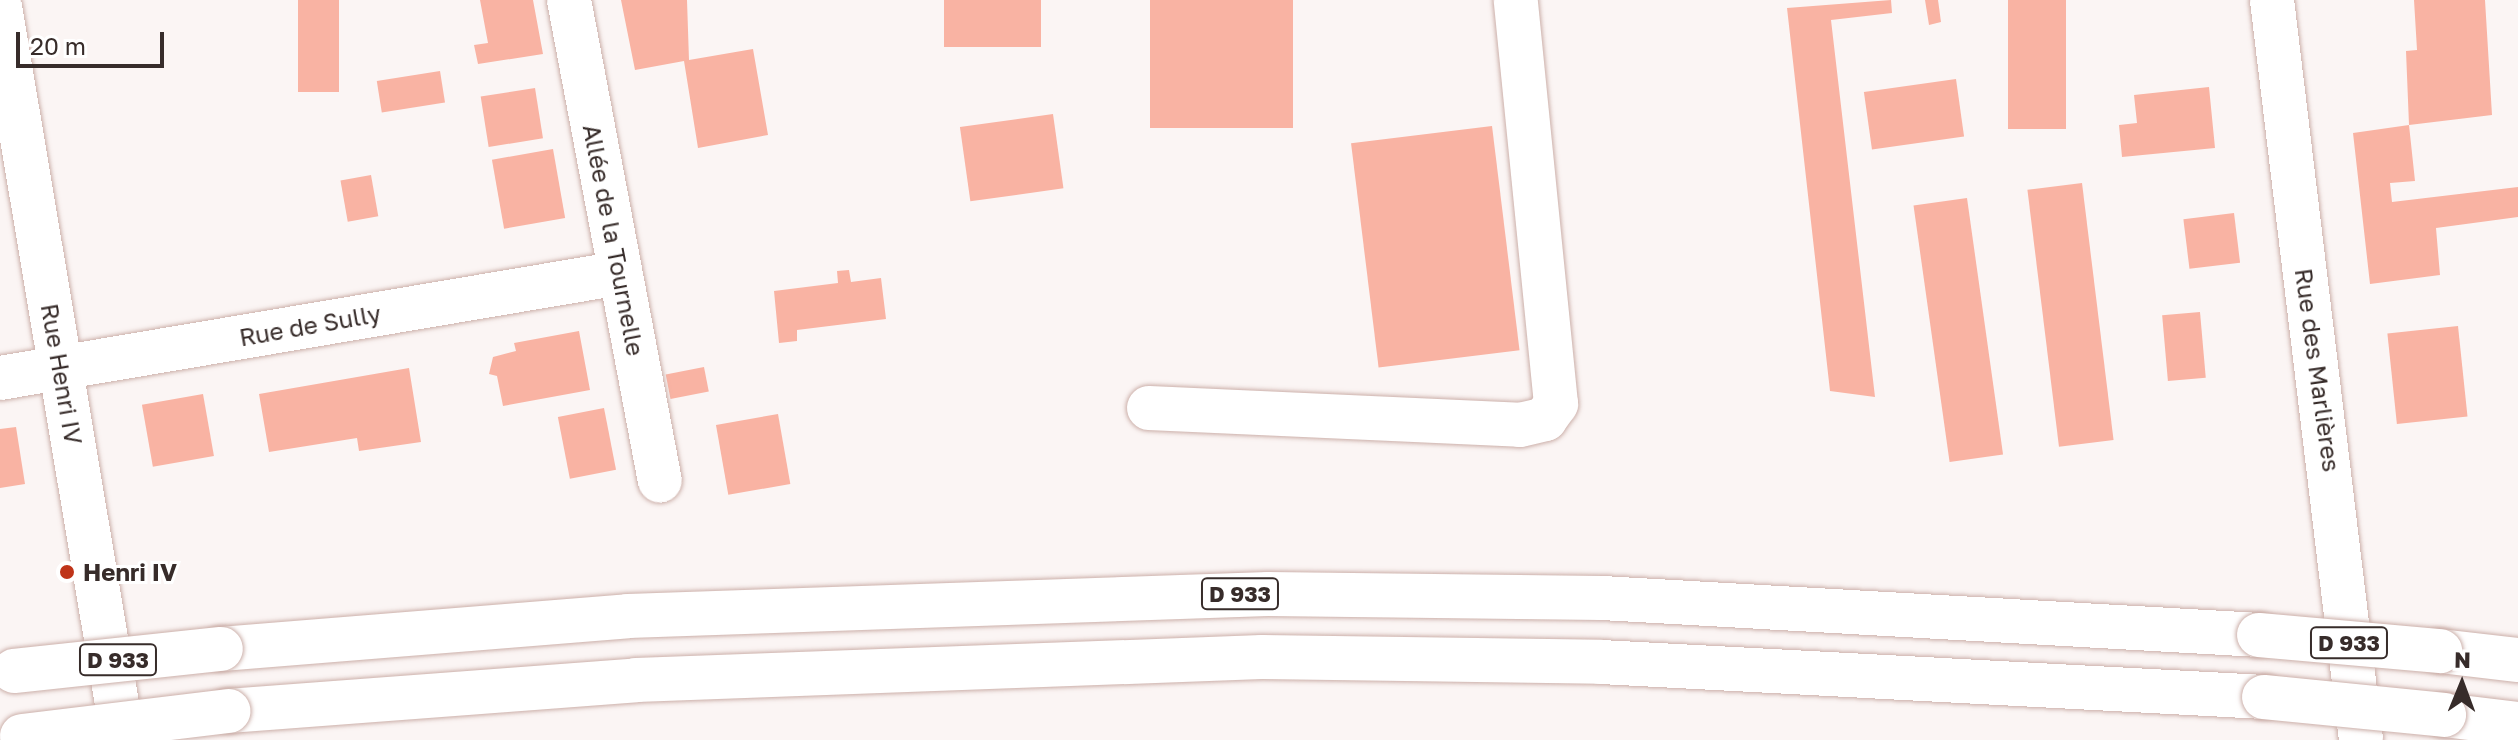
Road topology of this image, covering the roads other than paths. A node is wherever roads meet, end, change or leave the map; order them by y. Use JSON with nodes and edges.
{"nodes":[{"id":1,"x":569,"y":0,"type":"edge"},
{"id":2,"x":1516,"y":0,"type":"edge"},
{"id":3,"x":2272,"y":0,"type":"edge"},
{"id":4,"x":0,"y":7,"type":"edge"},
{"id":5,"x":620,"y":273,"type":"junction"},
{"id":6,"x":61,"y":367,"type":"junction"},
{"id":7,"x":0,"y":378,"type":"edge"},
{"id":8,"x":1149,"y":408,"type":"dead end"},
{"id":9,"x":660,"y":480,"type":"dead end"},
{"id":10,"x":2518,"y":660,"type":"edge"},
{"id":11,"x":7,"y":672,"type":"edge"},
{"id":12,"x":2518,"y":724,"type":"edge"},
{"id":13,"x":11,"y":737,"type":"edge"},
{"id":14,"x":123,"y":740,"type":"edge"},
{"id":15,"x":2361,"y":740,"type":"edge"}],
"edges":[{"from":1,"to":5,"type":"main road","name":"Allée de la Tournelle"},
{"from":2,"to":8,"type":"main road"},
{"from":3,"to":15,"type":"main road","name":"Rue des Marlières"},
{"from":4,"to":6,"type":"main road","name":"Rue Henri IV"},
{"from":5,"to":6,"type":"main road","name":"Rue de Sully"},
{"from":5,"to":9,"type":"main road","name":"Allée de la Tournelle"},
{"from":6,"to":7,"type":"main road","name":"Rue de Sully"},
{"from":6,"to":14,"type":"main road","name":"Rue Henri IV"},
{"from":10,"to":11,"type":"main road","number":"D 933","bridge":true},
{"from":12,"to":13,"type":"main road","bridge":true}]}
